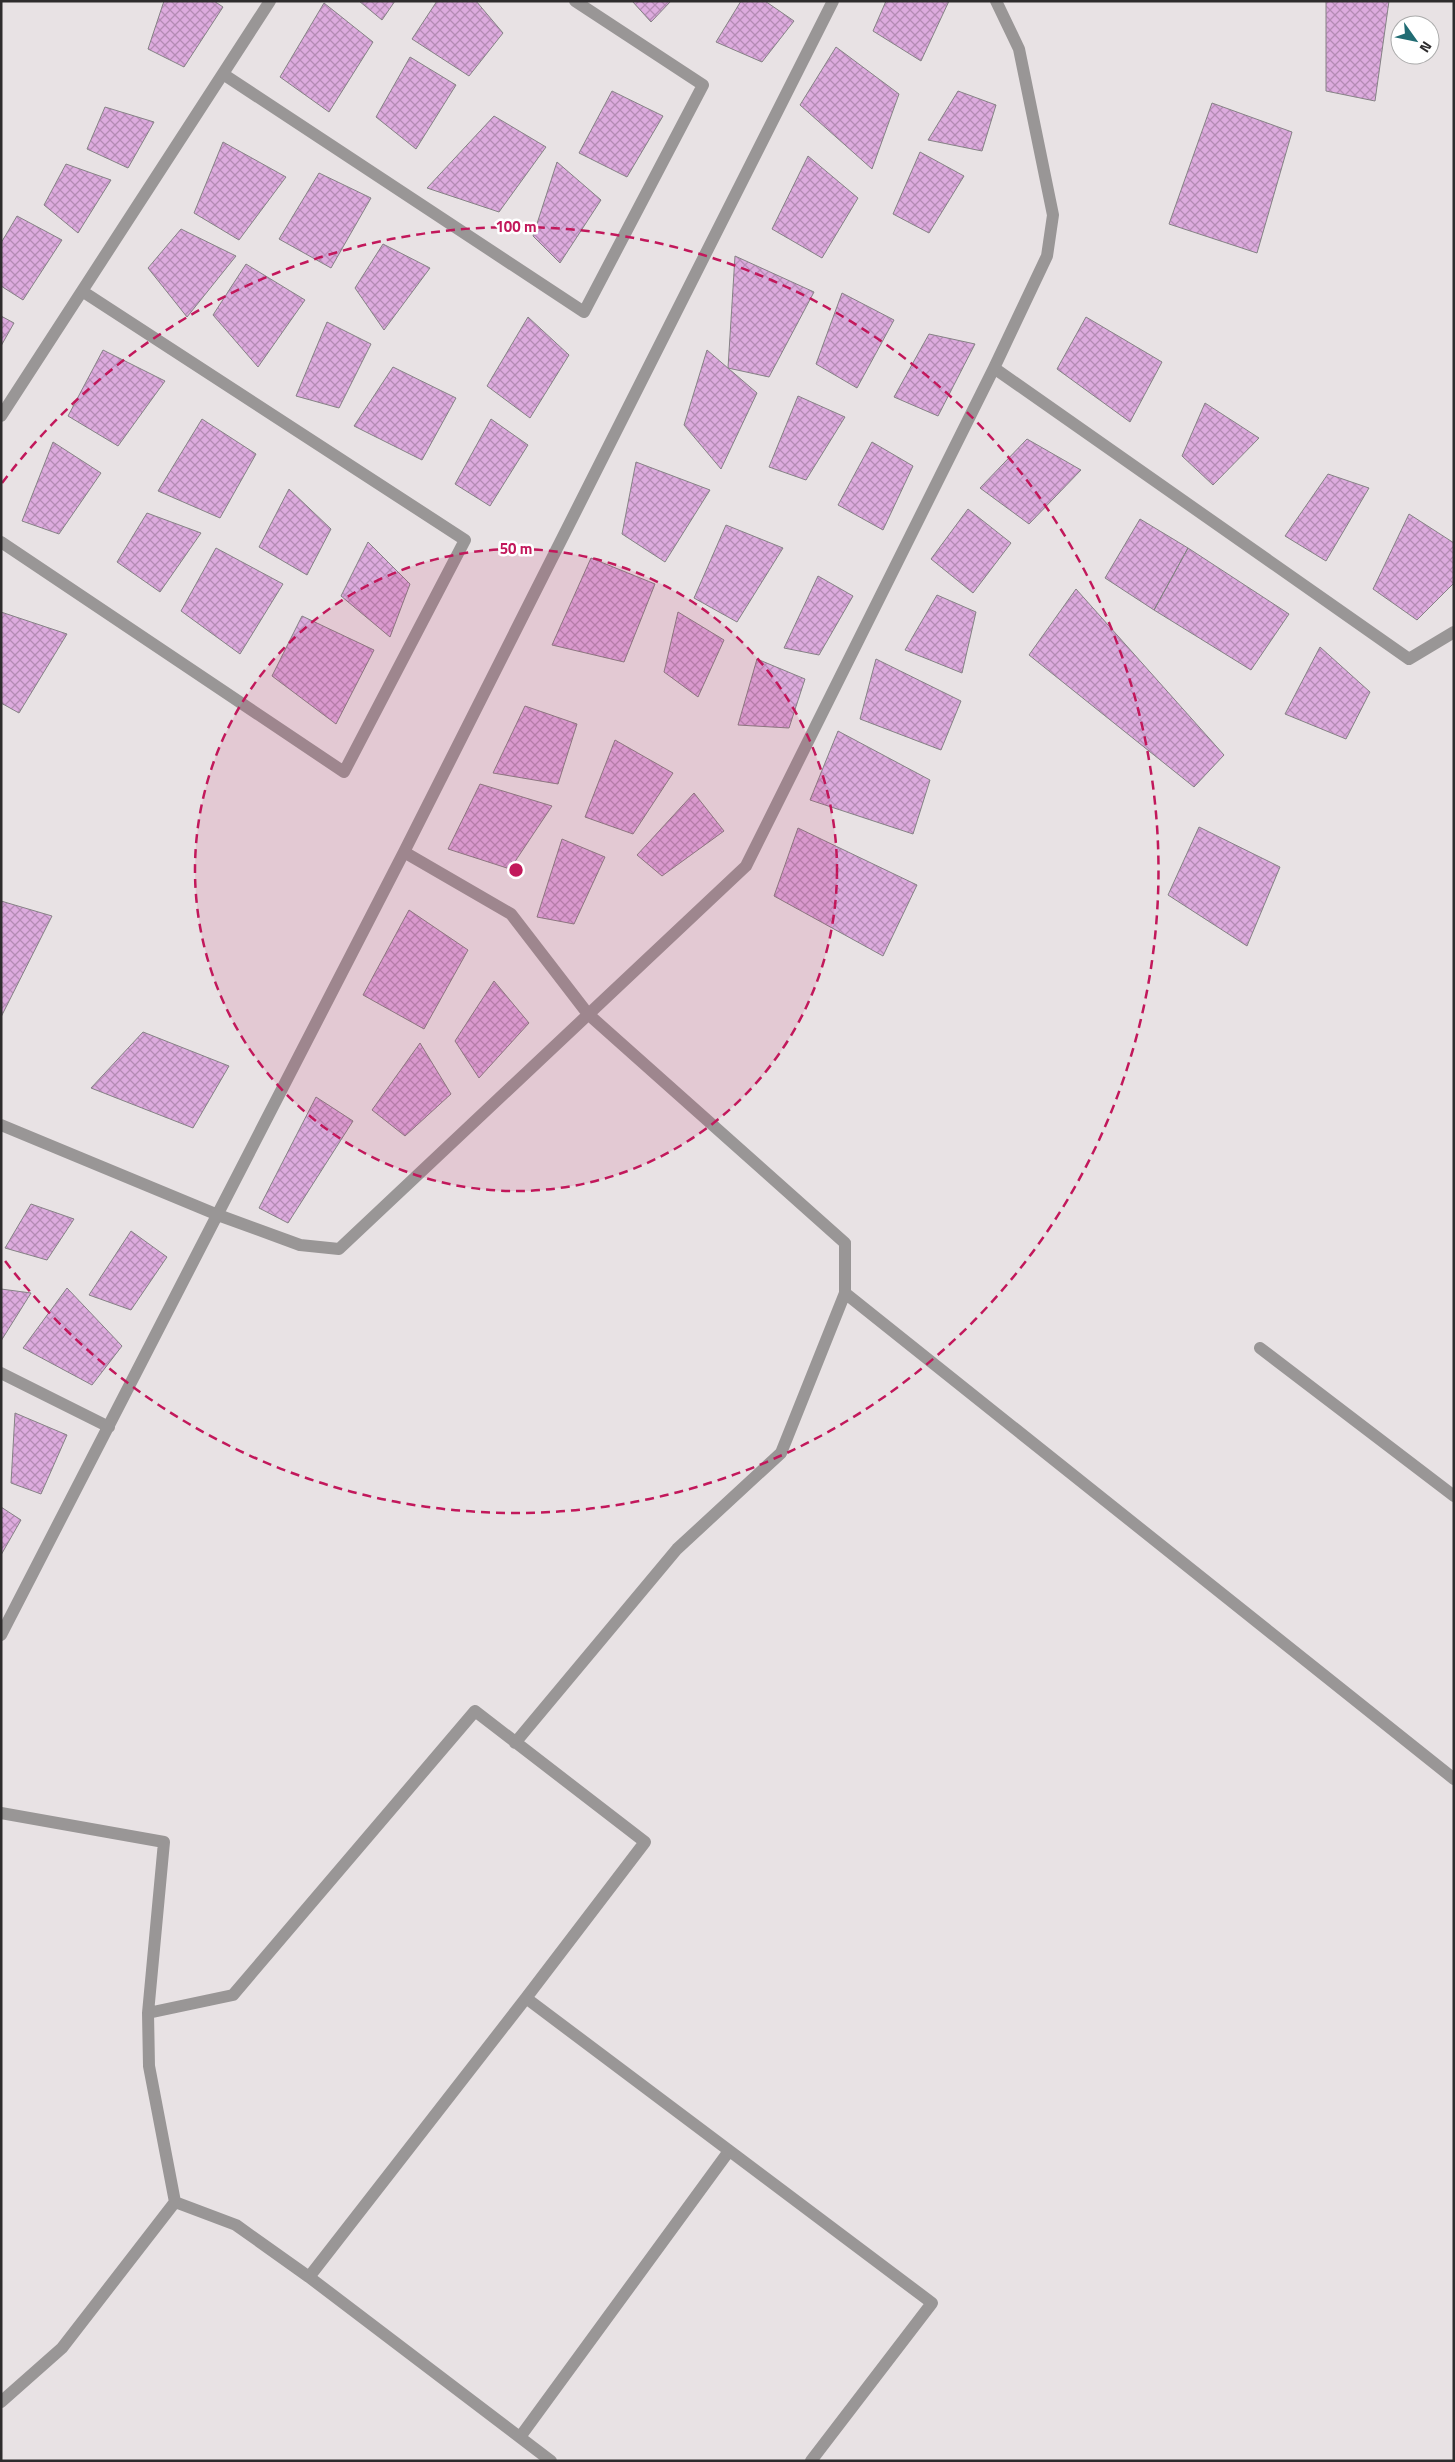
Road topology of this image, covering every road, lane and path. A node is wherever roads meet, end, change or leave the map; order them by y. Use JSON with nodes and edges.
{"nodes":[{"id":1,"x":270,"y":1,"type":"edge"},
{"id":2,"x":575,"y":1,"type":"edge"},
{"id":3,"x":833,"y":1,"type":"edge"},
{"id":4,"x":996,"y":1,"type":"edge"},
{"id":5,"x":223,"y":74,"type":"junction"},
{"id":6,"x":82,"y":291,"type":"junction"},
{"id":7,"x":994,"y":368,"type":"junction"},
{"id":8,"x":1,"y":416,"type":"edge"},
{"id":9,"x":1,"y":542,"type":"edge"},
{"id":10,"x":1454,"y":632,"type":"edge"},
{"id":11,"x":404,"y":852,"type":"junction"},
{"id":12,"x":588,"y":1014,"type":"junction"},
{"id":13,"x":1,"y":1125,"type":"edge"},
{"id":14,"x":218,"y":1215,"type":"junction"},
{"id":15,"x":845,"y":1293,"type":"junction"},
{"id":16,"x":1260,"y":1348,"type":"dead end"},
{"id":17,"x":1,"y":1373,"type":"edge"},
{"id":18,"x":109,"y":1426,"type":"junction"},
{"id":19,"x":1454,"y":1496,"type":"edge"},
{"id":20,"x":5,"y":1619,"type":"edge"},
{"id":21,"x":1,"y":1635,"type":"edge"},
{"id":22,"x":514,"y":1743,"type":"junction"},
{"id":23,"x":1454,"y":1779,"type":"edge"},
{"id":24,"x":1,"y":1813,"type":"edge"},
{"id":25,"x":526,"y":1998,"type":"junction"},
{"id":26,"x":148,"y":2013,"type":"junction"},
{"id":27,"x":729,"y":2151,"type":"junction"},
{"id":28,"x":175,"y":2202,"type":"junction"},
{"id":29,"x":309,"y":2277,"type":"junction"},
{"id":30,"x":1,"y":2402,"type":"edge"},
{"id":31,"x":520,"y":2437,"type":"junction"},
{"id":32,"x":550,"y":2461,"type":"edge"},
{"id":33,"x":811,"y":2461,"type":"edge"}],
"edges":[{"from":1,"to":5,"type":"street"},
{"from":2,"to":5,"type":"street"},
{"from":3,"to":11,"type":"street"},
{"from":4,"to":7,"type":"street"},
{"from":5,"to":6,"type":"street"},
{"from":6,"to":8,"type":"street"},
{"from":6,"to":9,"type":"street"},
{"from":7,"to":10,"type":"street"},
{"from":7,"to":12,"type":"street"},
{"from":11,"to":12,"type":"street"},
{"from":11,"to":14,"type":"street"},
{"from":12,"to":14,"type":"street"},
{"from":12,"to":15,"type":"street"},
{"from":13,"to":14,"type":"street"},
{"from":14,"to":18,"type":"street"},
{"from":15,"to":22,"type":"street"},
{"from":15,"to":23,"type":"street"},
{"from":16,"to":19,"type":"street"},
{"from":17,"to":18,"type":"street"},
{"from":18,"to":20,"type":"street"},
{"from":20,"to":21,"type":"street"},
{"from":22,"to":25,"type":"street"},
{"from":22,"to":26,"type":"street"},
{"from":24,"to":26,"type":"street"},
{"from":25,"to":27,"type":"street"},
{"from":25,"to":29,"type":"street"},
{"from":26,"to":28,"type":"street"},
{"from":27,"to":31,"type":"street"},
{"from":27,"to":33,"type":"street"},
{"from":28,"to":29,"type":"street"},
{"from":28,"to":30,"type":"street"},
{"from":29,"to":31,"type":"street"},
{"from":31,"to":32,"type":"street"}]}
